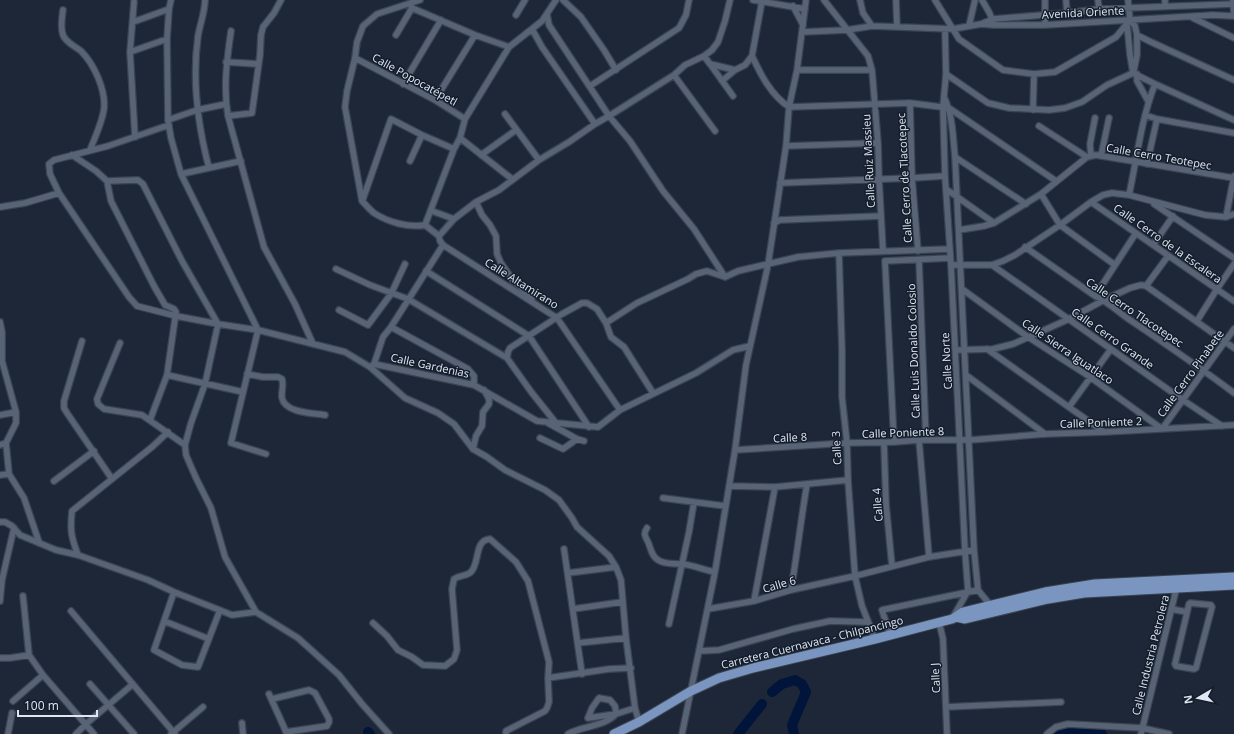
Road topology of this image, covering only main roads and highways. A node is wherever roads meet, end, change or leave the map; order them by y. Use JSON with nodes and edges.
{"nodes":[{"id":1,"x":1234,"y":577,"type":"edge"},
{"id":2,"x":1177,"y":584,"type":"junction"},
{"id":3,"x":1234,"y":585,"type":"edge"},
{"id":4,"x":954,"y":618,"type":"junction"},
{"id":5,"x":614,"y":734,"type":"edge"}],
"edges":[{"from":1,"to":2,"type":"main road","name":"Carretera Cuernavaca - Chilpancingo"},
{"from":2,"to":3,"type":"main road","name":"Carretera Cuernavaca - Chilpancingo"},
{"from":2,"to":4,"type":"main road","name":"Carretera Cuernavaca - Chilpancingo"},
{"from":2,"to":4,"type":"main road","name":"Carretera Cuernavaca - Chilpancingo"},
{"from":4,"to":5,"type":"main road","name":"Carretera Cuernavaca - Chilpancingo"}]}
